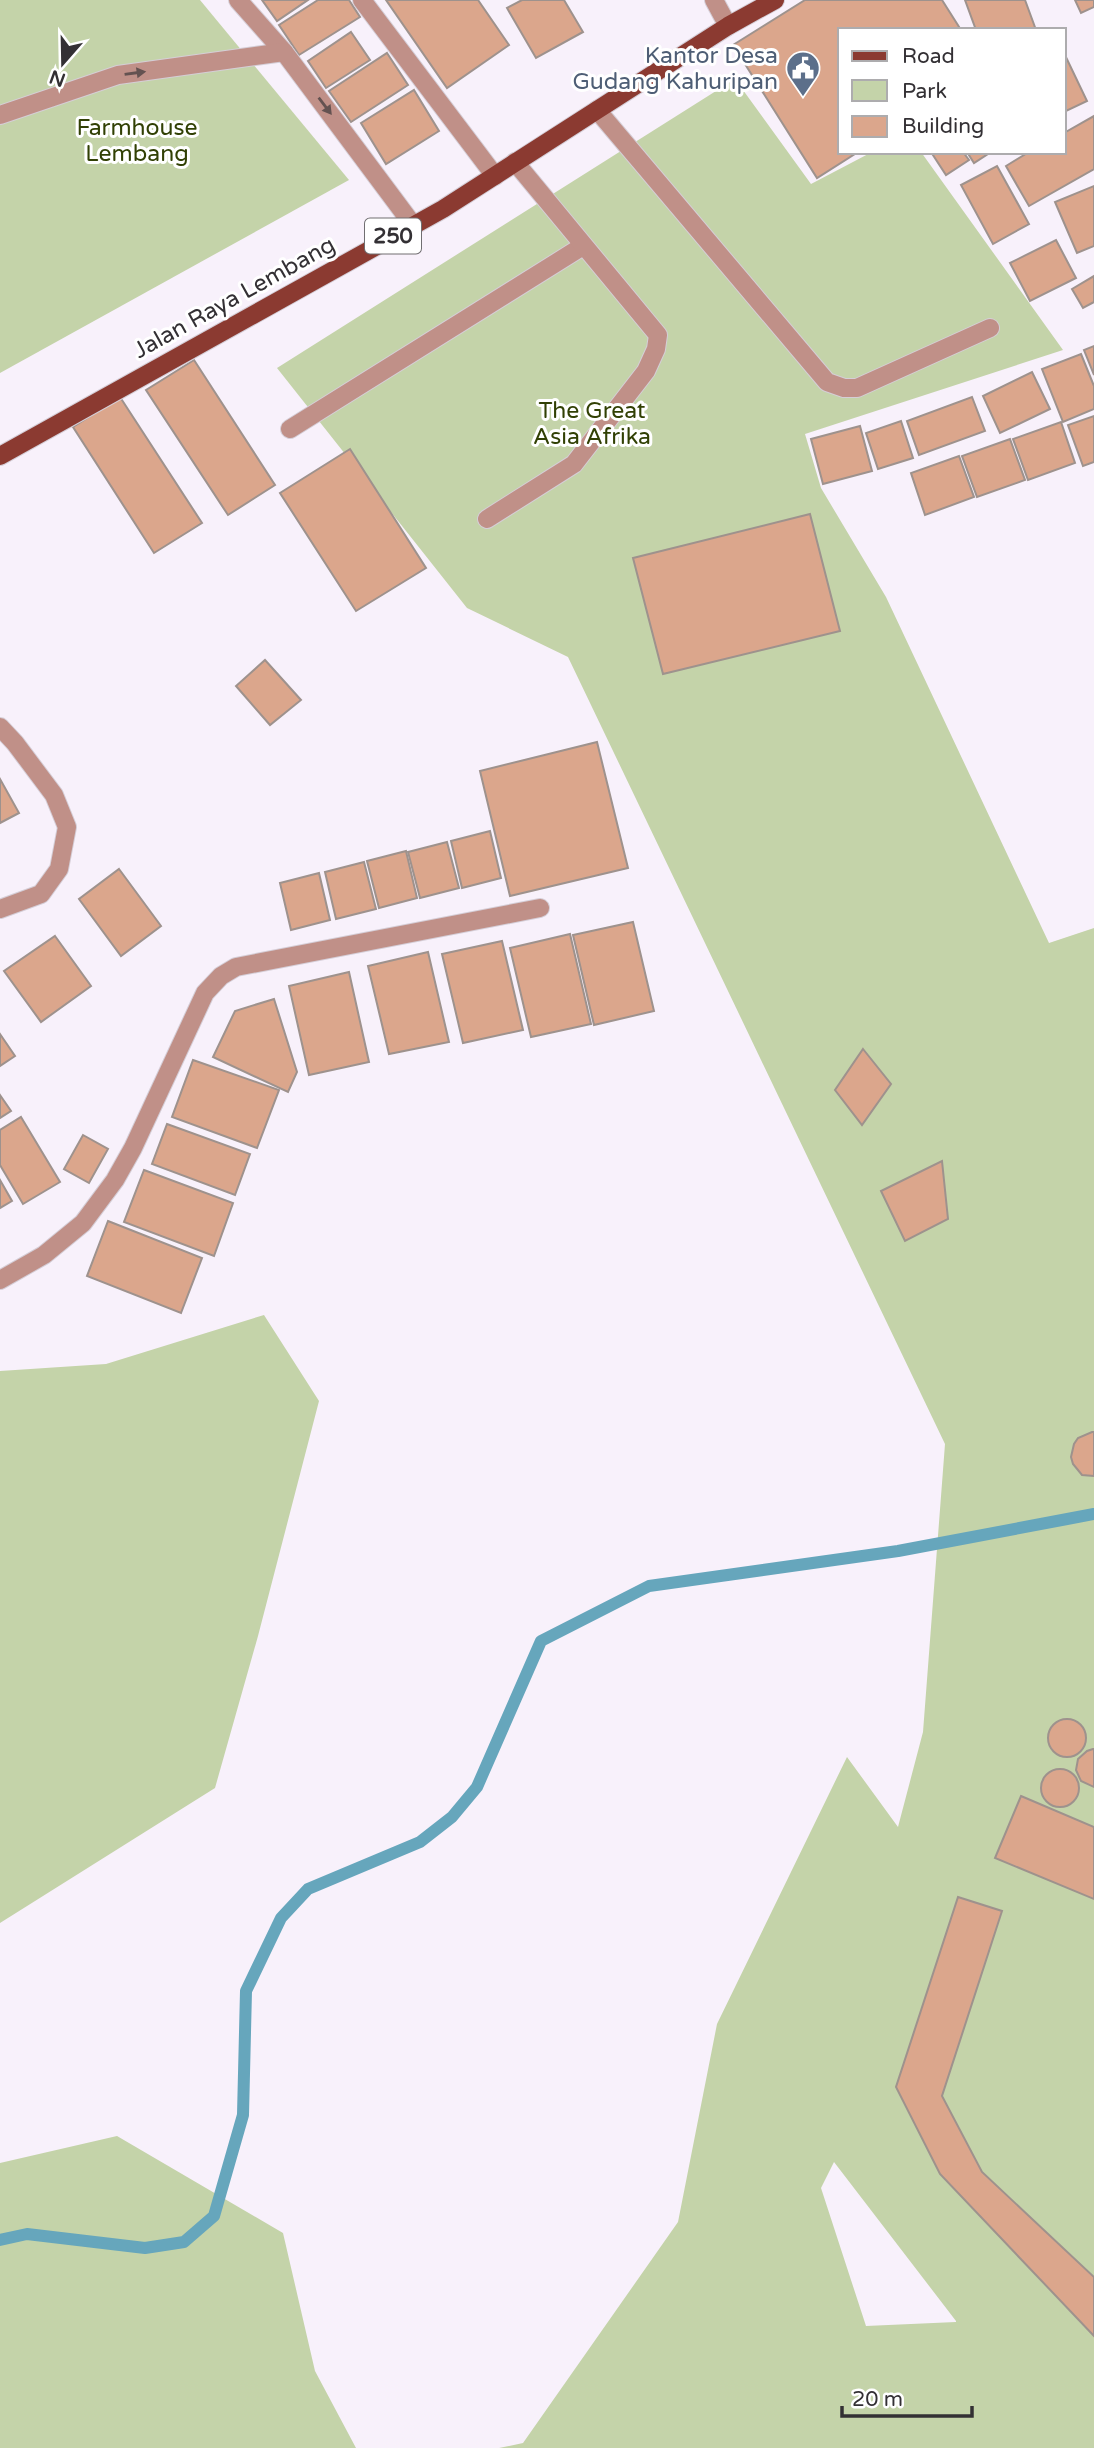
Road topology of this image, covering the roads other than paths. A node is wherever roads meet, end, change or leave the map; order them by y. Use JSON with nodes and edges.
{"nodes":[{"id":1,"x":238,"y":0,"type":"edge"},
{"id":2,"x":362,"y":0,"type":"edge"},
{"id":3,"x":713,"y":0,"type":"edge"},
{"id":4,"x":775,"y":0,"type":"edge"},
{"id":5,"x":728,"y":26,"type":"junction"},
{"id":6,"x":284,"y":52,"type":"junction"},
{"id":7,"x":597,"y":110,"type":"junction"},
{"id":8,"x":0,"y":115,"type":"edge"},
{"id":9,"x":515,"y":162,"type":"junction"},
{"id":10,"x":495,"y":176,"type":"junction"},
{"id":11,"x":413,"y":225,"type":"junction"},
{"id":12,"x":583,"y":246,"type":"junction"},
{"id":13,"x":990,"y":328,"type":"dead end"},
{"id":14,"x":289,"y":429,"type":"dead end"},
{"id":15,"x":0,"y":456,"type":"edge"},
{"id":16,"x":487,"y":519,"type":"dead end"},
{"id":17,"x":0,"y":727,"type":"edge"},
{"id":18,"x":540,"y":908,"type":"dead end"},
{"id":19,"x":0,"y":909,"type":"edge"},
{"id":20,"x":0,"y":1280,"type":"edge"}],
"edges":[{"from":1,"to":6,"type":"street"},
{"from":2,"to":10,"type":"street"},
{"from":3,"to":5,"type":"street"},
{"from":4,"to":5,"type":"main road","name":"Jalan Raya Lembang","number":"250"},
{"from":5,"to":7,"type":"main road","name":"Jalan Raya Lembang","number":"250"},
{"from":8,"to":6,"type":"street","one_way":true},
{"from":6,"to":11,"type":"street","one_way":true},
{"from":7,"to":9,"type":"main road","name":"Jalan Raya Lembang","number":"250"},
{"from":7,"to":13,"type":"street"},
{"from":9,"to":10,"type":"main road","name":"Jalan Raya Lembang","number":"250"},
{"from":9,"to":12,"type":"street"},
{"from":10,"to":11,"type":"main road","name":"Jalan Raya Lembang","number":"250"},
{"from":11,"to":15,"type":"main road","name":"Jalan Raya Lembang","number":"250"},
{"from":12,"to":14,"type":"street"},
{"from":12,"to":16,"type":"street"},
{"from":17,"to":19,"type":"street"},
{"from":18,"to":20,"type":"street"}]}
